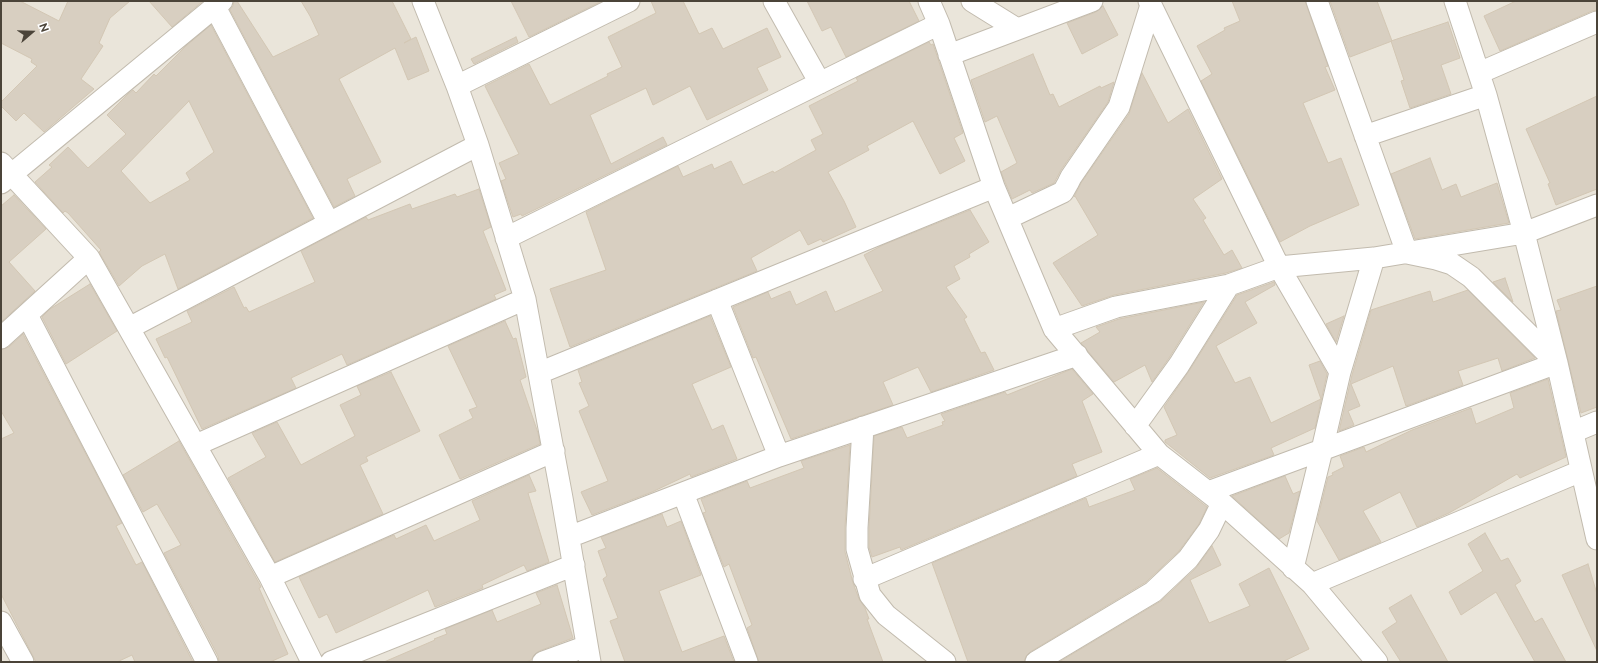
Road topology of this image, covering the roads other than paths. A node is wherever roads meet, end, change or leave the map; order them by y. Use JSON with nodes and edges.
{"nodes":[{"id":1,"x":423,"y":1,"type":"edge"},
{"id":2,"x":629,"y":1,"type":"edge"},
{"id":3,"x":774,"y":1,"type":"edge"},
{"id":4,"x":929,"y":1,"type":"edge"},
{"id":5,"x":972,"y":1,"type":"edge"},
{"id":6,"x":1092,"y":1,"type":"edge"},
{"id":7,"x":1317,"y":1,"type":"edge"},
{"id":8,"x":1455,"y":1,"type":"edge"},
{"id":9,"x":1150,"y":3,"type":"edge"},
{"id":10,"x":218,"y":4,"type":"edge"},
{"id":11,"x":1597,"y":22,"type":"edge"},
{"id":12,"x":939,"y":24,"type":"junction"},
{"id":13,"x":1017,"y":29,"type":"junction"},
{"id":14,"x":950,"y":55,"type":"junction"},
{"id":15,"x":1479,"y":73,"type":"junction"},
{"id":16,"x":820,"y":83,"type":"junction"},
{"id":17,"x":457,"y":86,"type":"junction"},
{"id":18,"x":1486,"y":95,"type":"junction"},
{"id":19,"x":1365,"y":136,"type":"junction"},
{"id":20,"x":478,"y":145,"type":"junction"},
{"id":21,"x":5,"y":173,"type":"edge"},
{"id":22,"x":994,"y":187,"type":"junction"},
{"id":23,"x":1597,"y":205,"type":"edge"},
{"id":24,"x":1008,"y":218,"type":"junction"},
{"id":25,"x":329,"y":223,"type":"junction"},
{"id":26,"x":1524,"y":233,"type":"junction"},
{"id":27,"x":506,"y":238,"type":"junction"},
{"id":28,"x":1407,"y":252,"type":"junction"},
{"id":29,"x":89,"y":258,"type":"junction"},
{"id":30,"x":1374,"y":258,"type":"junction"},
{"id":31,"x":1279,"y":267,"type":"junction"},
{"id":32,"x":1228,"y":285,"type":"junction"},
{"id":33,"x":525,"y":299,"type":"junction"},
{"id":34,"x":717,"y":300,"type":"junction"},
{"id":35,"x":27,"y":315,"type":"junction"},
{"id":36,"x":129,"y":328,"type":"junction"},
{"id":37,"x":1054,"y":329,"type":"junction"},
{"id":38,"x":1,"y":338,"type":"edge"},
{"id":39,"x":1077,"y":355,"type":"junction"},
{"id":40,"x":1558,"y":363,"type":"junction"},
{"id":41,"x":1340,"y":372,"type":"junction"},
{"id":42,"x":539,"y":373,"type":"junction"},
{"id":43,"x":1597,"y":422,"type":"edge"},
{"id":44,"x":1135,"y":426,"type":"junction"},
{"id":45,"x":863,"y":427,"type":"junction"},
{"id":46,"x":1573,"y":432,"type":"junction"},
{"id":47,"x":196,"y":445,"type":"junction"},
{"id":48,"x":1322,"y":450,"type":"junction"},
{"id":49,"x":554,"y":451,"type":"junction"},
{"id":50,"x":1159,"y":454,"type":"junction"},
{"id":51,"x":778,"y":456,"type":"junction"},
{"id":52,"x":1581,"y":471,"type":"junction"},
{"id":53,"x":683,"y":493,"type":"junction"},
{"id":54,"x":1215,"y":498,"type":"junction"},
{"id":55,"x":569,"y":537,"type":"junction"},
{"id":56,"x":1597,"y":539,"type":"edge"},
{"id":57,"x":574,"y":565,"type":"junction"},
{"id":58,"x":1293,"y":568,"type":"junction"},
{"id":59,"x":270,"y":577,"type":"junction"},
{"id":60,"x":864,"y":579,"type":"junction"},
{"id":61,"x":1312,"y":584,"type":"junction"},
{"id":62,"x":1,"y":622,"type":"edge"},
{"id":63,"x":588,"y":654,"type":"edge"},
{"id":64,"x":23,"y":662,"type":"edge"},
{"id":65,"x":207,"y":662,"type":"edge"},
{"id":66,"x":312,"y":662,"type":"edge"},
{"id":67,"x":331,"y":662,"type":"edge"},
{"id":68,"x":543,"y":662,"type":"edge"},
{"id":69,"x":747,"y":662,"type":"edge"},
{"id":70,"x":945,"y":662,"type":"edge"},
{"id":71,"x":1036,"y":662,"type":"edge"},
{"id":72,"x":1377,"y":662,"type":"edge"}],
"edges":[{"from":1,"to":17,"type":"street"},
{"from":2,"to":17,"type":"street"},
{"from":3,"to":16,"type":"street"},
{"from":4,"to":12,"type":"street"},
{"from":5,"to":13,"type":"street"},
{"from":6,"to":13,"type":"street"},
{"from":7,"to":19,"type":"street"},
{"from":8,"to":15,"type":"street"},
{"from":9,"to":24,"type":"street"},
{"from":9,"to":31,"type":"street"},
{"from":10,"to":21,"type":"street"},
{"from":10,"to":25,"type":"street"},
{"from":11,"to":15,"type":"street"},
{"from":12,"to":14,"type":"street"},
{"from":12,"to":16,"type":"street"},
{"from":13,"to":14,"type":"street"},
{"from":14,"to":22,"type":"street"},
{"from":15,"to":18,"type":"street"},
{"from":16,"to":27,"type":"street"},
{"from":17,"to":20,"type":"street"},
{"from":18,"to":19,"type":"street"},
{"from":18,"to":26,"type":"street"},
{"from":19,"to":28,"type":"street"},
{"from":20,"to":25,"type":"street"},
{"from":20,"to":27,"type":"street"},
{"from":21,"to":29,"type":"street"},
{"from":22,"to":24,"type":"street"},
{"from":22,"to":34,"type":"street"},
{"from":23,"to":26,"type":"street"},
{"from":24,"to":37,"type":"street"},
{"from":25,"to":36,"type":"street"},
{"from":26,"to":28,"type":"street"},
{"from":26,"to":40,"type":"street"},
{"from":27,"to":33,"type":"street"},
{"from":28,"to":30,"type":"street"},
{"from":28,"to":40,"type":"street"},
{"from":29,"to":35,"type":"street"},
{"from":29,"to":36,"type":"street"},
{"from":30,"to":31,"type":"street"},
{"from":30,"to":41,"type":"street"},
{"from":31,"to":32,"type":"street"},
{"from":31,"to":41,"type":"street"},
{"from":32,"to":37,"type":"street"},
{"from":32,"to":44,"type":"street"},
{"from":33,"to":42,"type":"street"},
{"from":33,"to":47,"type":"street"},
{"from":34,"to":42,"type":"street"},
{"from":34,"to":51,"type":"street"},
{"from":35,"to":38,"type":"street"},
{"from":35,"to":65,"type":"street"},
{"from":36,"to":47,"type":"street"},
{"from":37,"to":39,"type":"street"},
{"from":39,"to":44,"type":"street"},
{"from":39,"to":45,"type":"street"},
{"from":40,"to":46,"type":"street"},
{"from":40,"to":48,"type":"street"},
{"from":41,"to":48,"type":"street"},
{"from":42,"to":49,"type":"street"},
{"from":43,"to":46,"type":"street"},
{"from":44,"to":50,"type":"street"},
{"from":45,"to":51,"type":"street"},
{"from":45,"to":60,"type":"street"},
{"from":46,"to":52,"type":"street"},
{"from":47,"to":59,"type":"street"},
{"from":48,"to":54,"type":"street"},
{"from":48,"to":58,"type":"street"},
{"from":49,"to":55,"type":"street"},
{"from":49,"to":59,"type":"street"},
{"from":50,"to":54,"type":"street"},
{"from":50,"to":60,"type":"street"},
{"from":51,"to":53,"type":"street"},
{"from":52,"to":56,"type":"street"},
{"from":52,"to":61,"type":"street"},
{"from":53,"to":55,"type":"street"},
{"from":53,"to":69,"type":"street"},
{"from":54,"to":58,"type":"street"},
{"from":54,"to":71,"type":"street"},
{"from":55,"to":57,"type":"street"},
{"from":57,"to":63,"type":"street"},
{"from":57,"to":67,"type":"street"},
{"from":58,"to":61,"type":"street"},
{"from":59,"to":66,"type":"street"},
{"from":60,"to":70,"type":"street"},
{"from":61,"to":72,"type":"street"},
{"from":62,"to":64,"type":"street"},
{"from":63,"to":68,"type":"street"}]}
